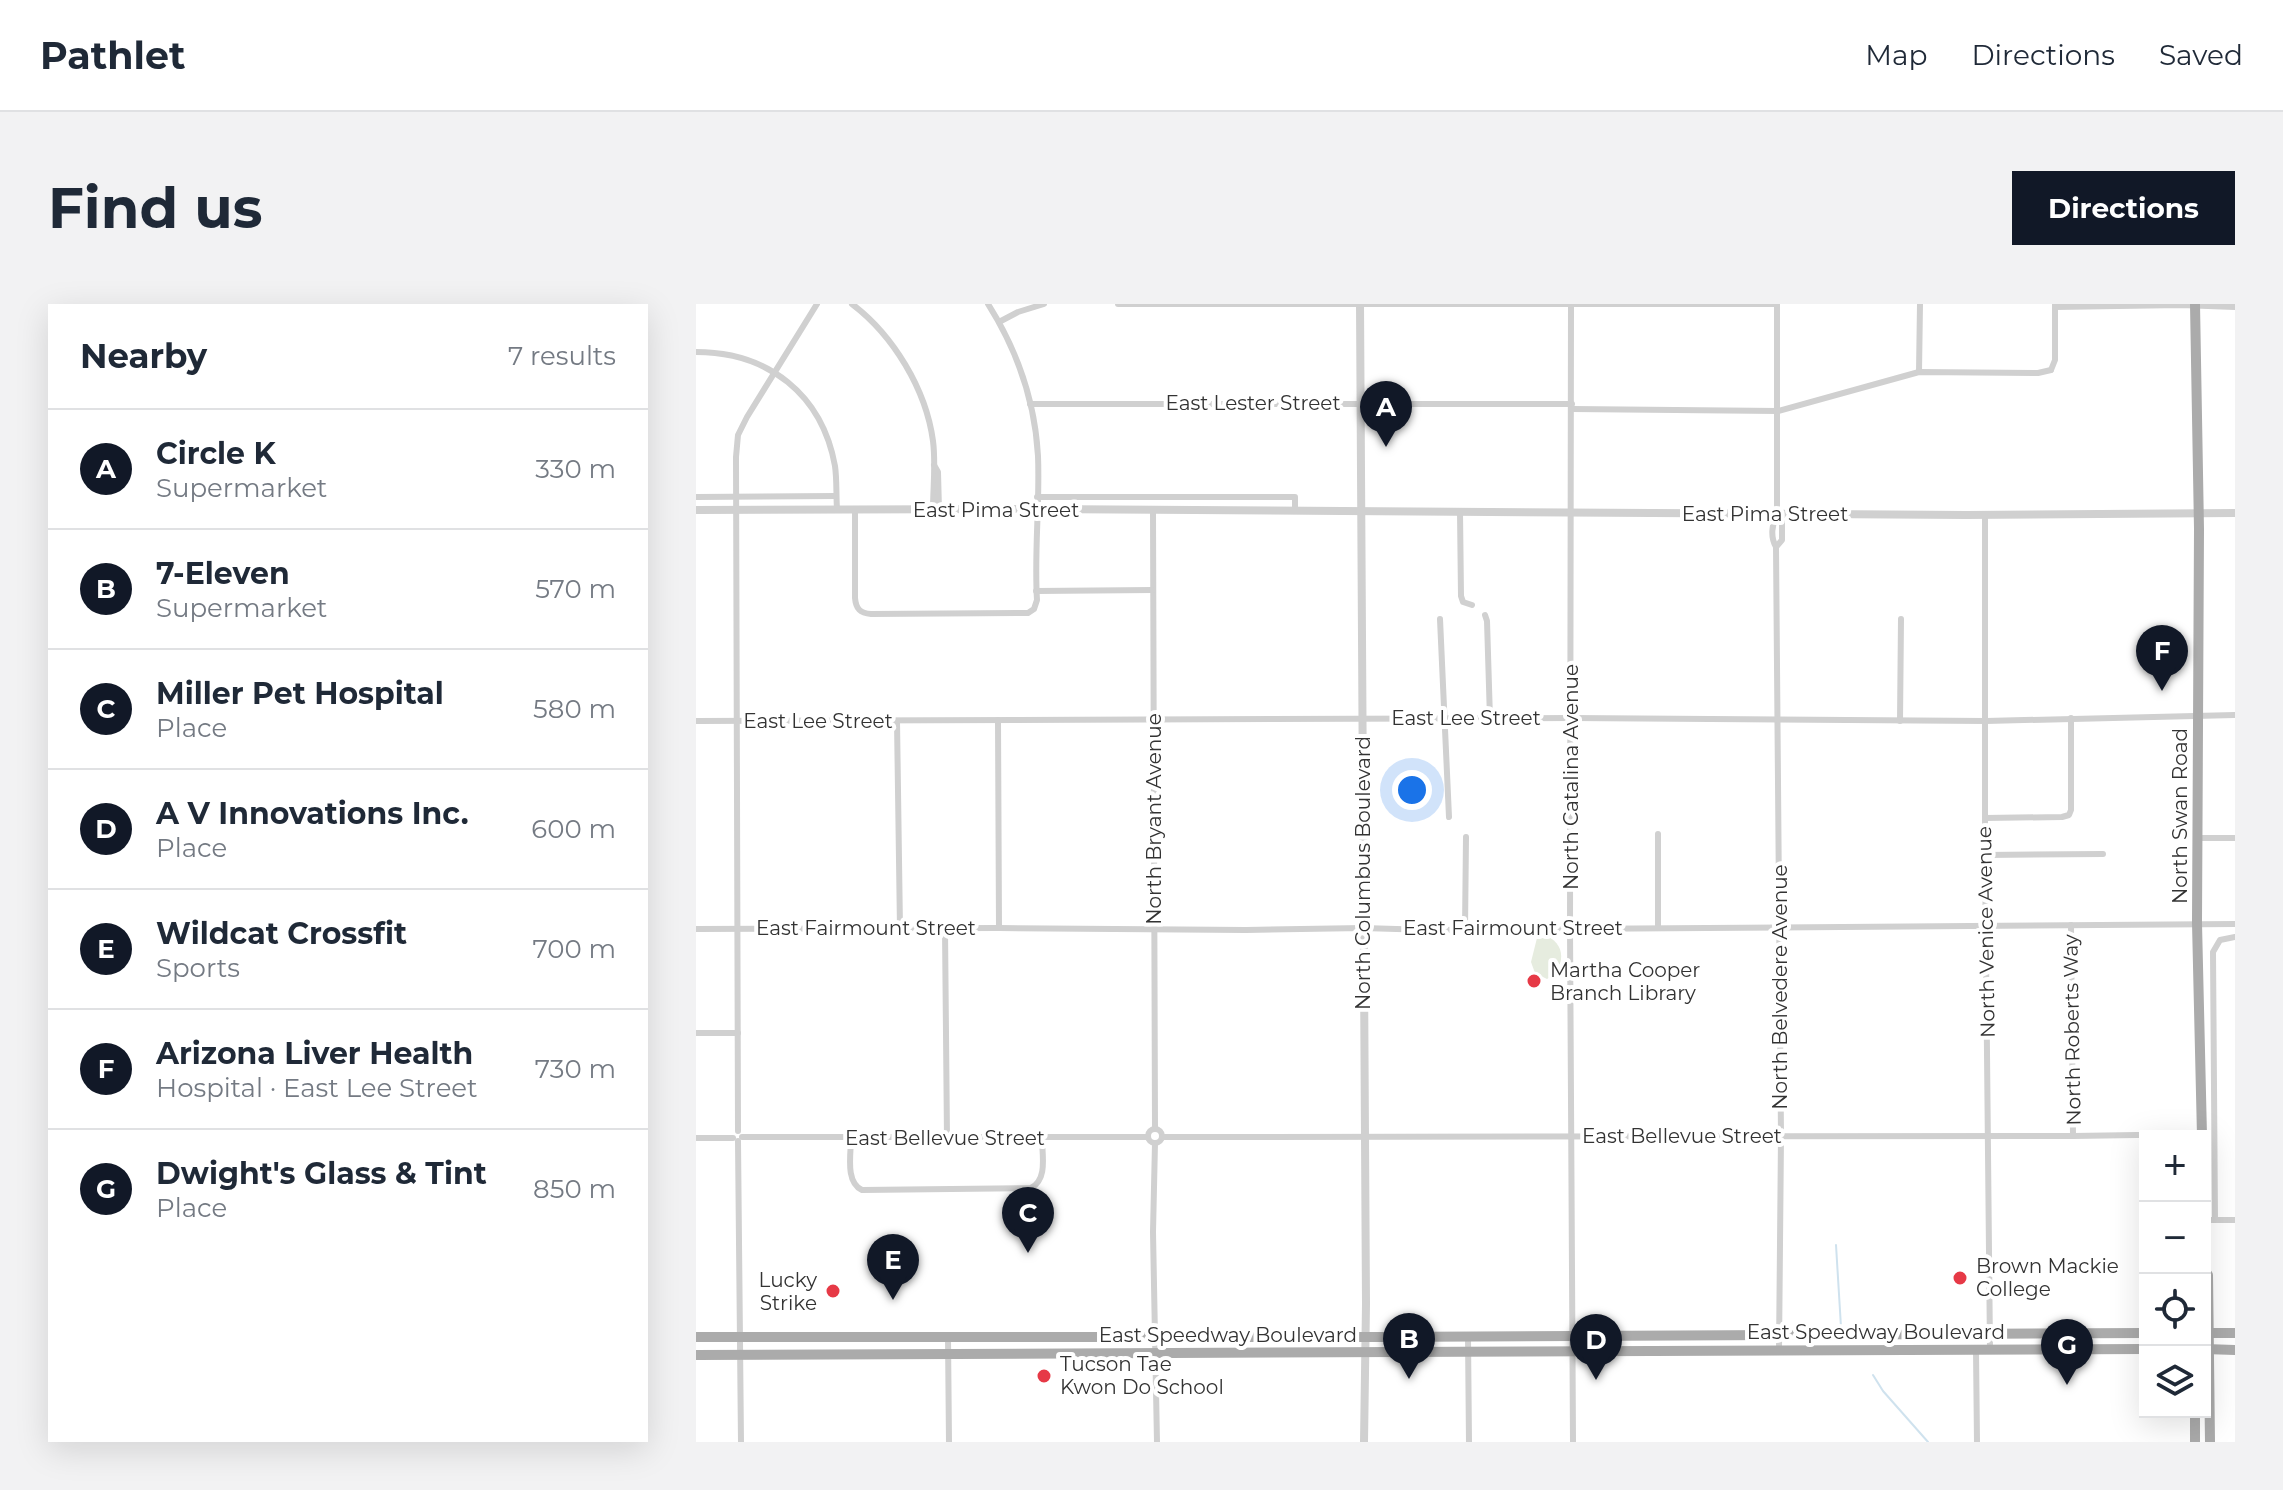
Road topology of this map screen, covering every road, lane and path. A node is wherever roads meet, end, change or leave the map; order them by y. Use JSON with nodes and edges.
{"nodes":[{"id":1,"x":817,"y":304,"type":"edge"},
{"id":2,"x":852,"y":304,"type":"edge"},
{"id":3,"x":988,"y":304,"type":"edge"},
{"id":4,"x":1044,"y":304,"type":"edge"},
{"id":5,"x":1118,"y":304,"type":"edge"},
{"id":6,"x":1152,"y":304,"type":"edge"},
{"id":7,"x":1360,"y":304,"type":"edge"},
{"id":8,"x":1777,"y":304,"type":"edge"},
{"id":9,"x":1920,"y":304,"type":"edge"},
{"id":10,"x":1571,"y":305,"type":"edge"},
{"id":11,"x":2055,"y":305,"type":"edge"},
{"id":12,"x":2194,"y":305,"type":"edge"},
{"id":13,"x":2235,"y":307,"type":"edge"},
{"id":14,"x":999,"y":322,"type":"junction"},
{"id":15,"x":696,"y":352,"type":"edge"},
{"id":16,"x":2051,"y":370,"type":"junction"},
{"id":17,"x":775,"y":372,"type":"junction"},
{"id":18,"x":1919,"y":372,"type":"junction"},
{"id":19,"x":2057,"y":380,"type":"dead end"},
{"id":20,"x":1360,"y":403,"type":"junction"},
{"id":21,"x":1030,"y":404,"type":"junction"},
{"id":22,"x":1572,"y":407,"type":"junction"},
{"id":23,"x":1778,"y":411,"type":"junction"},
{"id":24,"x":836,"y":496,"type":"junction"},
{"id":25,"x":696,"y":497,"type":"edge"},
{"id":26,"x":735,"y":497,"type":"junction"},
{"id":27,"x":1037,"y":497,"type":"junction"},
{"id":28,"x":734,"y":509,"type":"junction"},
{"id":29,"x":837,"y":509,"type":"junction"},
{"id":30,"x":855,"y":509,"type":"junction"},
{"id":31,"x":1037,"y":509,"type":"junction"},
{"id":32,"x":696,"y":510,"type":"edge"},
{"id":33,"x":936,"y":510,"type":"junction"},
{"id":34,"x":1153,"y":510,"type":"junction"},
{"id":35,"x":1295,"y":511,"type":"junction"},
{"id":36,"x":1361,"y":511,"type":"junction"},
{"id":37,"x":1460,"y":512,"type":"junction"},
{"id":38,"x":1571,"y":512,"type":"junction"},
{"id":39,"x":2199,"y":513,"type":"junction"},
{"id":40,"x":2235,"y":513,"type":"edge"},
{"id":41,"x":1777,"y":514,"type":"junction"},
{"id":42,"x":1985,"y":515,"type":"junction"},
{"id":43,"x":1153,"y":590,"type":"junction"},
{"id":44,"x":1036,"y":591,"type":"junction"},
{"id":45,"x":1472,"y":605,"type":"dead end"},
{"id":46,"x":1485,"y":615,"type":"dead end"},
{"id":47,"x":1440,"y":619,"type":"dead end"},
{"id":48,"x":1901,"y":619,"type":"dead end"},
{"id":49,"x":2198,"y":715,"type":"junction"},
{"id":50,"x":2235,"y":715,"type":"edge"},
{"id":51,"x":1571,"y":718,"type":"junction"},
{"id":52,"x":2071,"y":718,"type":"junction"},
{"id":53,"x":1153,"y":719,"type":"junction"},
{"id":54,"x":1362,"y":719,"type":"junction"},
{"id":55,"x":1445,"y":719,"type":"junction"},
{"id":56,"x":1490,"y":719,"type":"junction"},
{"id":57,"x":1778,"y":719,"type":"junction"},
{"id":58,"x":998,"y":720,"type":"junction"},
{"id":59,"x":696,"y":721,"type":"edge"},
{"id":60,"x":737,"y":721,"type":"junction"},
{"id":61,"x":897,"y":721,"type":"junction"},
{"id":62,"x":1900,"y":721,"type":"junction"},
{"id":63,"x":1986,"y":721,"type":"junction"},
{"id":64,"x":1449,"y":817,"type":"dead end"},
{"id":65,"x":1985,"y":818,"type":"junction"},
{"id":66,"x":1658,"y":834,"type":"dead end"},
{"id":67,"x":1466,"y":837,"type":"dead end"},
{"id":68,"x":2198,"y":838,"type":"junction"},
{"id":69,"x":2235,"y":838,"type":"edge"},
{"id":70,"x":2103,"y":854,"type":"dead end"},
{"id":71,"x":1985,"y":855,"type":"junction"},
{"id":72,"x":2197,"y":923,"type":"junction"},
{"id":73,"x":2235,"y":924,"type":"edge"},
{"id":74,"x":1987,"y":925,"type":"junction"},
{"id":75,"x":2071,"y":925,"type":"junction"},
{"id":76,"x":1779,"y":927,"type":"junction"},
{"id":77,"x":999,"y":928,"type":"junction"},
{"id":78,"x":1363,"y":928,"type":"junction"},
{"id":79,"x":1570,"y":928,"type":"junction"},
{"id":80,"x":1658,"y":928,"type":"junction"},
{"id":81,"x":696,"y":929,"type":"edge"},
{"id":82,"x":737,"y":929,"type":"junction"},
{"id":83,"x":900,"y":929,"type":"junction"},
{"id":84,"x":945,"y":929,"type":"junction"},
{"id":85,"x":1154,"y":929,"type":"junction"},
{"id":86,"x":1465,"y":929,"type":"junction"},
{"id":87,"x":2235,"y":937,"type":"edge"},
{"id":88,"x":696,"y":1033,"type":"edge"},
{"id":89,"x":738,"y":1033,"type":"junction"},
{"id":90,"x":1155,"y":1129,"type":"junction"},
{"id":91,"x":2202,"y":1130,"type":"edge"},
{"id":92,"x":1572,"y":1135,"type":"junction"},
{"id":93,"x":1988,"y":1135,"type":"junction"},
{"id":94,"x":2139,"y":1135,"type":"edge"},
{"id":95,"x":1781,"y":1136,"type":"junction"},
{"id":96,"x":2073,"y":1136,"type":"junction"},
{"id":97,"x":738,"y":1137,"type":"junction"},
{"id":98,"x":1148,"y":1137,"type":"junction"},
{"id":99,"x":1162,"y":1137,"type":"junction"},
{"id":100,"x":1364,"y":1137,"type":"junction"},
{"id":101,"x":696,"y":1138,"type":"edge"},
{"id":102,"x":851,"y":1138,"type":"junction"},
{"id":103,"x":947,"y":1138,"type":"junction"},
{"id":104,"x":1042,"y":1138,"type":"junction"},
{"id":105,"x":1155,"y":1143,"type":"junction"},
{"id":106,"x":2211,"y":1220,"type":"edge"},
{"id":107,"x":2215,"y":1220,"type":"junction"},
{"id":108,"x":2235,"y":1220,"type":"edge"},
{"id":109,"x":2139,"y":1333,"type":"edge"},
{"id":110,"x":2211,"y":1333,"type":"edge"},
{"id":111,"x":2235,"y":1333,"type":"edge"},
{"id":112,"x":1990,"y":1334,"type":"junction"},
{"id":113,"x":1779,"y":1335,"type":"junction"},
{"id":114,"x":1573,"y":1336,"type":"junction"},
{"id":115,"x":696,"y":1337,"type":"edge"},
{"id":116,"x":948,"y":1337,"type":"junction"},
{"id":117,"x":1365,"y":1337,"type":"junction"},
{"id":118,"x":1468,"y":1337,"type":"junction"},
{"id":119,"x":739,"y":1338,"type":"junction"},
{"id":120,"x":1154,"y":1338,"type":"junction"},
{"id":121,"x":2139,"y":1349,"type":"edge"},
{"id":122,"x":2211,"y":1349,"type":"edge"},
{"id":123,"x":1976,"y":1350,"type":"junction"},
{"id":124,"x":1990,"y":1350,"type":"junction"},
{"id":125,"x":2235,"y":1350,"type":"edge"},
{"id":126,"x":1779,"y":1351,"type":"junction"},
{"id":127,"x":1574,"y":1352,"type":"junction"},
{"id":128,"x":740,"y":1353,"type":"junction"},
{"id":129,"x":948,"y":1353,"type":"junction"},
{"id":130,"x":1154,"y":1353,"type":"junction"},
{"id":131,"x":1365,"y":1353,"type":"junction"},
{"id":132,"x":1468,"y":1353,"type":"junction"},
{"id":133,"x":696,"y":1355,"type":"edge"},
{"id":134,"x":2195,"y":1418,"type":"edge"},
{"id":135,"x":2209,"y":1418,"type":"edge"},
{"id":136,"x":741,"y":1442,"type":"edge"},
{"id":137,"x":949,"y":1442,"type":"edge"},
{"id":138,"x":1157,"y":1442,"type":"edge"},
{"id":139,"x":1364,"y":1442,"type":"edge"},
{"id":140,"x":1469,"y":1442,"type":"edge"},
{"id":141,"x":1573,"y":1442,"type":"edge"},
{"id":142,"x":1977,"y":1442,"type":"edge"},
{"id":143,"x":2195,"y":1442,"type":"edge"},
{"id":144,"x":2210,"y":1442,"type":"edge"}],
"edges":[{"from":1,"to":17,"type":"street"},
{"from":2,"to":33,"type":"street"},
{"from":3,"to":14,"type":"street"},
{"from":4,"to":14,"type":"street"},
{"from":5,"to":6,"type":"street"},
{"from":6,"to":7,"type":"street"},
{"from":7,"to":10,"type":"street"},
{"from":7,"to":20,"type":"street","name":"North Columbus Boulevard"},
{"from":8,"to":10,"type":"street"},
{"from":8,"to":23,"type":"street"},
{"from":9,"to":18,"type":"street"},
{"from":10,"to":22,"type":"street","name":"North Catalina Avenue"},
{"from":11,"to":12,"type":"street"},
{"from":11,"to":16,"type":"street"},
{"from":12,"to":13,"type":"street"},
{"from":12,"to":39,"type":"main road","name":"North Swan Road"},
{"from":14,"to":21,"type":"street"},
{"from":15,"to":17,"type":"street"},
{"from":16,"to":18,"type":"street","name":"East Lester Street"},
{"from":16,"to":19,"type":"street"},
{"from":17,"to":24,"type":"street"},
{"from":17,"to":26,"type":"street"},
{"from":18,"to":23,"type":"street","name":"East Lester Street"},
{"from":20,"to":21,"type":"street","name":"East Lester Street"},
{"from":20,"to":22,"type":"street","name":"East Lester Street"},
{"from":20,"to":36,"type":"street","name":"North Columbus Boulevard"},
{"from":21,"to":27,"type":"street"},
{"from":22,"to":23,"type":"street","name":"East Lester Street"},
{"from":22,"to":38,"type":"street","name":"North Catalina Avenue"},
{"from":23,"to":41,"type":"street"},
{"from":24,"to":26,"type":"street"},
{"from":24,"to":29,"type":"street"},
{"from":25,"to":26,"type":"street"},
{"from":26,"to":28,"type":"street"},
{"from":27,"to":31,"type":"street"},
{"from":27,"to":35,"type":"street","name":"East Pima Street"},
{"from":28,"to":29,"type":"street","name":"East Pima Street"},
{"from":28,"to":32,"type":"street","name":"East Pima Street"},
{"from":28,"to":60,"type":"street"},
{"from":29,"to":30,"type":"street","name":"East Pima Street"},
{"from":30,"to":33,"type":"street","name":"East Pima Street"},
{"from":30,"to":44,"type":"street"},
{"from":31,"to":33,"type":"street","name":"East Pima Street"},
{"from":31,"to":34,"type":"street","name":"East Pima Street"},
{"from":31,"to":44,"type":"street"},
{"from":34,"to":35,"type":"street","name":"East Pima Street"},
{"from":34,"to":43,"type":"street","name":"North Bryant Avenue"},
{"from":35,"to":36,"type":"street","name":"East Pima Street"},
{"from":36,"to":37,"type":"street","name":"East Pima Street"},
{"from":36,"to":54,"type":"street","name":"North Columbus Boulevard"},
{"from":37,"to":38,"type":"street","name":"East Pima Street"},
{"from":37,"to":45,"type":"street"},
{"from":38,"to":41,"type":"street","name":"East Pima Street"},
{"from":38,"to":51,"type":"street","name":"North Catalina Avenue"},
{"from":39,"to":40,"type":"street","name":"East Pima Street"},
{"from":39,"to":42,"type":"street","name":"East Pima Street"},
{"from":39,"to":49,"type":"main road","name":"North Swan Road"},
{"from":41,"to":42,"type":"street","name":"East Pima Street"},
{"from":41,"to":57,"type":"street","name":"North Belvedere Avenue"},
{"from":42,"to":63,"type":"street","name":"North Venice Avenue"},
{"from":43,"to":44,"type":"street"},
{"from":43,"to":53,"type":"street","name":"North Bryant Avenue"},
{"from":46,"to":56,"type":"street"},
{"from":47,"to":55,"type":"street"},
{"from":48,"to":62,"type":"street"},
{"from":49,"to":50,"type":"street","name":"East Lee Street"},
{"from":49,"to":52,"type":"street","name":"East Lee Street"},
{"from":49,"to":68,"type":"main road","name":"North Swan Road"},
{"from":51,"to":56,"type":"street","name":"East Lee Street"},
{"from":51,"to":57,"type":"street","name":"East Lee Street"},
{"from":51,"to":79,"type":"street","name":"North Catalina Avenue"},
{"from":52,"to":63,"type":"street","name":"East Lee Street"},
{"from":52,"to":65,"type":"street"},
{"from":53,"to":54,"type":"street","name":"East Lee Street"},
{"from":53,"to":58,"type":"street","name":"East Lee Street"},
{"from":53,"to":85,"type":"street","name":"North Bryant Avenue"},
{"from":54,"to":55,"type":"street","name":"East Lee Street"},
{"from":54,"to":78,"type":"street","name":"North Columbus Boulevard"},
{"from":55,"to":56,"type":"street","name":"East Lee Street"},
{"from":55,"to":64,"type":"street"},
{"from":57,"to":62,"type":"street","name":"East Lee Street"},
{"from":57,"to":76,"type":"street","name":"North Belvedere Avenue"},
{"from":58,"to":61,"type":"street","name":"East Lee Street"},
{"from":58,"to":77,"type":"street"},
{"from":59,"to":60,"type":"street","name":"East Lee Street"},
{"from":60,"to":61,"type":"street","name":"East Lee Street"},
{"from":60,"to":82,"type":"street"},
{"from":61,"to":83,"type":"street"},
{"from":62,"to":63,"type":"street","name":"East Lee Street"},
{"from":63,"to":65,"type":"street","name":"North Venice Avenue"},
{"from":65,"to":71,"type":"street","name":"North Venice Avenue"},
{"from":66,"to":80,"type":"street"},
{"from":67,"to":86,"type":"street"},
{"from":68,"to":69,"type":"street"},
{"from":68,"to":72,"type":"main road","name":"North Swan Road"},
{"from":70,"to":71,"type":"street"},
{"from":71,"to":74,"type":"street","name":"North Venice Avenue"},
{"from":72,"to":73,"type":"street","name":"East Fairmount Street"},
{"from":72,"to":75,"type":"street","name":"East Fairmount Street"},
{"from":72,"to":91,"type":"main road","name":"North Swan Road"},
{"from":74,"to":75,"type":"street","name":"East Fairmount Street"},
{"from":74,"to":76,"type":"street","name":"East Fairmount Street"},
{"from":74,"to":93,"type":"street","name":"North Venice Avenue"},
{"from":75,"to":96,"type":"street","name":"North Roberts Way"},
{"from":76,"to":80,"type":"street","name":"East Fairmount Street"},
{"from":76,"to":95,"type":"street","name":"North Belvedere Avenue"},
{"from":77,"to":84,"type":"street","name":"East Fairmount Street"},
{"from":77,"to":85,"type":"street","name":"East Fairmount Street"},
{"from":78,"to":85,"type":"street","name":"East Fairmount Street"},
{"from":78,"to":86,"type":"street","name":"East Fairmount Street"},
{"from":78,"to":100,"type":"street","name":"North Columbus Boulevard"},
{"from":79,"to":80,"type":"street","name":"East Fairmount Street"},
{"from":79,"to":86,"type":"street","name":"East Fairmount Street"},
{"from":79,"to":92,"type":"street","name":"North Catalina Avenue"},
{"from":81,"to":82,"type":"street","name":"East Fairmount Street"},
{"from":82,"to":83,"type":"street","name":"East Fairmount Street"},
{"from":82,"to":89,"type":"street"},
{"from":83,"to":84,"type":"street","name":"East Fairmount Street"},
{"from":84,"to":103,"type":"street"},
{"from":85,"to":90,"type":"street","name":"North Bryant Avenue"},
{"from":87,"to":107,"type":"street"},
{"from":88,"to":89,"type":"street"},
{"from":89,"to":97,"type":"street"},
{"from":90,"to":98,"type":"street"},
{"from":90,"to":99,"type":"street"},
{"from":92,"to":95,"type":"street","name":"East Bellevue Street"},
{"from":92,"to":100,"type":"street","name":"East Bellevue Street"},
{"from":92,"to":114,"type":"street","name":"North Catalina Avenue"},
{"from":93,"to":95,"type":"street","name":"East Bellevue Street"},
{"from":93,"to":96,"type":"street","name":"East Bellevue Street"},
{"from":93,"to":112,"type":"street","name":"North Venice Avenue"},
{"from":94,"to":96,"type":"street","name":"East Bellevue Street"},
{"from":95,"to":113,"type":"street","name":"North Belvedere Avenue"},
{"from":97,"to":101,"type":"street","name":"East Bellevue Street"},
{"from":97,"to":102,"type":"street","name":"East Bellevue Street"},
{"from":97,"to":119,"type":"street"},
{"from":98,"to":104,"type":"street","name":"East Bellevue Street"},
{"from":98,"to":105,"type":"street"},
{"from":99,"to":100,"type":"street","name":"East Bellevue Street"},
{"from":99,"to":105,"type":"street"},
{"from":100,"to":117,"type":"street","name":"North Columbus Boulevard"},
{"from":102,"to":103,"type":"street","name":"East Bellevue Street"},
{"from":102,"to":104,"type":"street"},
{"from":103,"to":104,"type":"street","name":"East Bellevue Street"},
{"from":105,"to":120,"type":"street"},
{"from":106,"to":107,"type":"street"},
{"from":107,"to":108,"type":"street"},
{"from":109,"to":112,"type":"main road","name":"East Speedway Boulevard"},
{"from":110,"to":111,"type":"main road"},
{"from":112,"to":113,"type":"main road","name":"East Speedway Boulevard"},
{"from":112,"to":124,"type":"street","name":"North Venice Avenue"},
{"from":113,"to":114,"type":"main road","name":"East Speedway Boulevard"},
{"from":113,"to":126,"type":"street","name":"North Belvedere Avenue"},
{"from":114,"to":118,"type":"main road","name":"East Speedway Boulevard"},
{"from":114,"to":127,"type":"street","name":"North Catalina Avenue"},
{"from":115,"to":119,"type":"main road","name":"East Speedway Boulevard"},
{"from":116,"to":119,"type":"main road","name":"East Speedway Boulevard"},
{"from":116,"to":120,"type":"main road","name":"East Speedway Boulevard"},
{"from":116,"to":129,"type":"street"},
{"from":117,"to":118,"type":"main road","name":"East Speedway Boulevard"},
{"from":117,"to":120,"type":"main road","name":"East Speedway Boulevard"},
{"from":117,"to":131,"type":"street","name":"North Columbus Boulevard"},
{"from":118,"to":132,"type":"street"},
{"from":119,"to":128,"type":"street"},
{"from":120,"to":130,"type":"street"},
{"from":121,"to":124,"type":"main road","name":"East Speedway Boulevard"},
{"from":122,"to":125,"type":"main road"},
{"from":123,"to":124,"type":"main road","name":"East Speedway Boulevard"},
{"from":123,"to":126,"type":"main road","name":"East Speedway Boulevard"},
{"from":123,"to":142,"type":"street"},
{"from":126,"to":127,"type":"main road","name":"East Speedway Boulevard"},
{"from":127,"to":132,"type":"main road","name":"East Speedway Boulevard"},
{"from":127,"to":141,"type":"street","name":"North Catalina Avenue"},
{"from":128,"to":129,"type":"main road","name":"East Speedway Boulevard"},
{"from":128,"to":133,"type":"main road","name":"East Speedway Boulevard"},
{"from":128,"to":136,"type":"street"},
{"from":129,"to":130,"type":"main road","name":"East Speedway Boulevard"},
{"from":129,"to":137,"type":"street"},
{"from":130,"to":131,"type":"main road","name":"East Speedway Boulevard"},
{"from":130,"to":138,"type":"street"},
{"from":131,"to":132,"type":"main road","name":"East Speedway Boulevard"},
{"from":131,"to":139,"type":"street","name":"North Columbus Boulevard"},
{"from":132,"to":140,"type":"street"},
{"from":134,"to":143,"type":"main road"},
{"from":135,"to":144,"type":"main road"}]}
